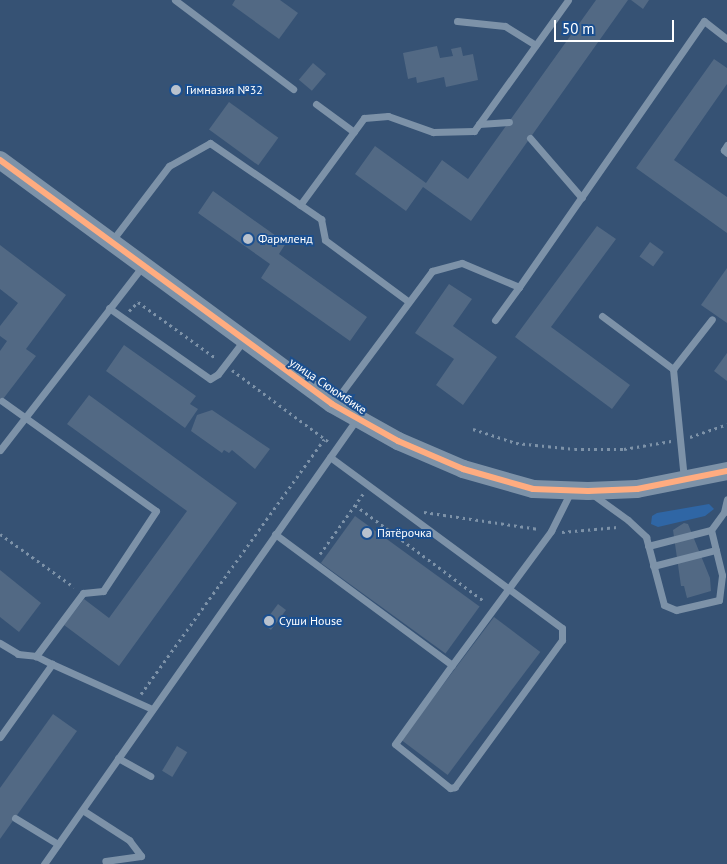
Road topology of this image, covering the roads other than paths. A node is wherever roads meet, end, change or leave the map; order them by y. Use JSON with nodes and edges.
{"nodes":[{"id":1,"x":175,"y":0,"type":"edge"},
{"id":2,"x":568,"y":0,"type":"edge"},
{"id":3,"x":456,"y":21,"type":"dead end"},
{"id":4,"x":727,"y":39,"type":"edge"},
{"id":5,"x":536,"y":44,"type":"junction"},
{"id":6,"x":293,"y":89,"type":"dead end"},
{"id":7,"x":316,"y":104,"type":"dead end"},
{"id":8,"x":509,"y":122,"type":"dead end"},
{"id":9,"x":479,"y":124,"type":"junction"},
{"id":10,"x":354,"y":132,"type":"junction"},
{"id":11,"x":530,"y":138,"type":"dead end"},
{"id":12,"x":727,"y":145,"type":"edge"},
{"id":13,"x":727,"y":153,"type":"edge"},
{"id":14,"x":0,"y":160,"type":"edge"},
{"id":15,"x":582,"y":198,"type":"junction"},
{"id":16,"x":300,"y":205,"type":"junction"},
{"id":17,"x":110,"y":243,"type":"junction"},
{"id":18,"x":142,"y":267,"type":"junction"},
{"id":19,"x":519,"y":287,"type":"junction"},
{"id":20,"x":408,"y":302,"type":"junction"},
{"id":21,"x":109,"y":308,"type":"junction"},
{"id":22,"x":602,"y":316,"type":"dead end"},
{"id":23,"x":712,"y":319,"type":"dead end"},
{"id":24,"x":495,"y":320,"type":"dead end"},
{"id":25,"x":244,"y":340,"type":"junction"},
{"id":26,"x":673,"y":369,"type":"junction"},
{"id":27,"x":2,"y":401,"type":"dead end"},
{"id":28,"x":332,"y":404,"type":"junction"},
{"id":29,"x":24,"y":416,"type":"junction"},
{"id":30,"x":356,"y":420,"type":"junction"},
{"id":31,"x":0,"y":450,"type":"edge"},
{"id":32,"x":330,"y":457,"type":"junction"},
{"id":33,"x":727,"y":471,"type":"edge"},
{"id":34,"x":684,"y":482,"type":"junction"},
{"id":35,"x":580,"y":491,"type":"junction"},
{"id":36,"x":727,"y":499,"type":"edge"},
{"id":37,"x":711,"y":530,"type":"junction"},
{"id":38,"x":276,"y":534,"type":"junction"},
{"id":39,"x":648,"y":546,"type":"junction"},
{"id":40,"x":716,"y":550,"type":"junction"},
{"id":41,"x":653,"y":566,"type":"junction"},
{"id":42,"x":509,"y":587,"type":"junction"},
{"id":43,"x":0,"y":643,"type":"edge"},
{"id":44,"x":36,"y":656,"type":"junction"},
{"id":45,"x":52,"y":664,"type":"junction"},
{"id":46,"x":452,"y":665,"type":"junction"},
{"id":47,"x":152,"y":709,"type":"junction"},
{"id":48,"x":0,"y":737,"type":"edge"},
{"id":49,"x":118,"y":758,"type":"junction"},
{"id":50,"x":150,"y":776,"type":"dead end"},
{"id":51,"x":84,"y":810,"type":"junction"},
{"id":52,"x":15,"y":818,"type":"dead end"},
{"id":53,"x":58,"y":844,"type":"junction"},
{"id":54,"x":105,"y":861,"type":"dead end"},
{"id":55,"x":44,"y":864,"type":"edge"}],
"edges":[{"from":1,"to":6,"type":"lane"},
{"from":2,"to":5,"type":"lane"},
{"from":3,"to":5,"type":"lane"},
{"from":4,"to":15,"type":"lane"},
{"from":5,"to":9,"type":"lane"},
{"from":7,"to":10,"type":"lane"},
{"from":8,"to":9,"type":"lane"},
{"from":9,"to":10,"type":"lane"},
{"from":10,"to":16,"type":"lane"},
{"from":11,"to":15,"type":"lane"},
{"from":12,"to":13,"type":"lane"},
{"from":14,"to":17,"type":"street","name":"улица Сююмбике"},
{"from":15,"to":19,"type":"lane"},
{"from":16,"to":17,"type":"lane"},
{"from":16,"to":20,"type":"lane"},
{"from":17,"to":18,"type":"street","name":"улица Сююмбике"},
{"from":18,"to":21,"type":"lane"},
{"from":18,"to":25,"type":"street","name":"улица Сююмбике"},
{"from":19,"to":20,"type":"lane"},
{"from":19,"to":24,"type":"lane"},
{"from":20,"to":28,"type":"lane"},
{"from":21,"to":25,"type":"lane"},
{"from":21,"to":29,"type":"lane"},
{"from":22,"to":26,"type":"lane"},
{"from":23,"to":26,"type":"lane"},
{"from":25,"to":28,"type":"street","name":"улица Сююмбике"},
{"from":26,"to":34,"type":"lane"},
{"from":27,"to":29,"type":"lane"},
{"from":28,"to":30,"type":"street","name":"улица Сююмбике"},
{"from":29,"to":31,"type":"lane"},
{"from":29,"to":44,"type":"lane"},
{"from":30,"to":32,"type":"lane"},
{"from":30,"to":35,"type":"street","name":"улица Сююмбике"},
{"from":32,"to":38,"type":"lane"},
{"from":32,"to":42,"type":"lane"},
{"from":33,"to":34,"type":"street","name":"улица Сююмбике"},
{"from":34,"to":35,"type":"street","name":"улица Сююмбике"},
{"from":35,"to":39,"type":"lane"},
{"from":35,"to":42,"type":"lane"},
{"from":36,"to":37,"type":"lane"},
{"from":37,"to":39,"type":"lane"},
{"from":37,"to":40,"type":"lane"},
{"from":38,"to":46,"type":"lane"},
{"from":38,"to":47,"type":"lane"},
{"from":39,"to":41,"type":"lane"},
{"from":40,"to":41,"type":"lane"},
{"from":40,"to":41,"type":"lane"},
{"from":42,"to":46,"type":"lane"},
{"from":42,"to":46,"type":"lane"},
{"from":43,"to":44,"type":"lane"},
{"from":44,"to":45,"type":"lane"},
{"from":45,"to":47,"type":"lane"},
{"from":45,"to":48,"type":"lane"},
{"from":47,"to":49,"type":"lane"},
{"from":49,"to":50,"type":"lane"},
{"from":49,"to":51,"type":"lane"},
{"from":51,"to":53,"type":"lane"},
{"from":51,"to":54,"type":"lane"},
{"from":52,"to":53,"type":"lane"},
{"from":53,"to":55,"type":"lane"}]}
